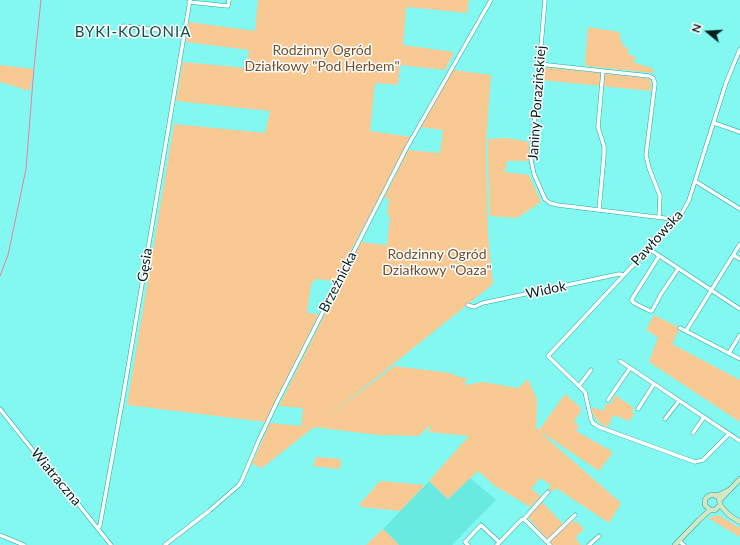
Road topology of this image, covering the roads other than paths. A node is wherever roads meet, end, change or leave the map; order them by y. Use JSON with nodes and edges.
{"nodes":[{"id":1,"x":229,"y":0,"type":"edge"},
{"id":2,"x":491,"y":0,"type":"edge"},
{"id":3,"x":545,"y":0,"type":"edge"},
{"id":4,"x":190,"y":1,"type":"edge"},
{"id":5,"x":123,"y":26,"type":"dead end"},
{"id":6,"x":184,"y":33,"type":"junction"},
{"id":7,"x":740,"y":49,"type":"edge"},
{"id":8,"x":539,"y":64,"type":"junction"},
{"id":9,"x":603,"y":71,"type":"junction"},
{"id":10,"x":714,"y":123,"type":"junction"},
{"id":11,"x":740,"y":132,"type":"edge"},
{"id":12,"x":695,"y":182,"type":"junction"},
{"id":13,"x":740,"y":209,"type":"edge"},
{"id":14,"x":598,"y":210,"type":"junction"},
{"id":15,"x":659,"y":217,"type":"junction"},
{"id":16,"x":676,"y":221,"type":"junction"},
{"id":17,"x":740,"y":244,"type":"edge"},
{"id":18,"x":649,"y":249,"type":"junction"},
{"id":19,"x":733,"y":255,"type":"junction"},
{"id":20,"x":659,"y":256,"type":"junction"},
{"id":21,"x":740,"y":259,"type":"edge"},
{"id":22,"x":678,"y":269,"type":"junction"},
{"id":23,"x":624,"y":275,"type":"junction"},
{"id":24,"x":711,"y":290,"type":"junction"},
{"id":25,"x":468,"y":305,"type":"dead end"},
{"id":26,"x":740,"y":309,"type":"edge"},
{"id":27,"x":680,"y":328,"type":"dead end"},
{"id":28,"x":686,"y":331,"type":"junction"},
{"id":29,"x":740,"y":335,"type":"edge"},
{"id":30,"x":729,"y":353,"type":"junction"},
{"id":31,"x":740,"y":359,"type":"edge"},
{"id":32,"x":620,"y":361,"type":"dead end"},
{"id":33,"x":630,"y":368,"type":"junction"},
{"id":34,"x":591,"y":370,"type":"dead end"},
{"id":35,"x":654,"y":384,"type":"junction"},
{"id":36,"x":579,"y":386,"type":"junction"},
{"id":37,"x":608,"y":400,"type":"dead end"},
{"id":38,"x":679,"y":401,"type":"junction"},
{"id":39,"x":0,"y":409,"type":"edge"},
{"id":40,"x":638,"y":409,"type":"dead end"},
{"id":41,"x":704,"y":417,"type":"junction"},
{"id":42,"x":665,"y":419,"type":"dead end"},
{"id":43,"x":693,"y":433,"type":"dead end"},
{"id":44,"x":729,"y":434,"type":"junction"},
{"id":45,"x":740,"y":441,"type":"edge"},
{"id":46,"x":740,"y":479,"type":"edge"},
{"id":47,"x":729,"y":490,"type":"junction"},
{"id":48,"x":548,"y":492,"type":"dead end"},
{"id":49,"x":715,"y":495,"type":"junction"},
{"id":50,"x":720,"y":503,"type":"junction"},
{"id":51,"x":705,"y":507,"type":"junction"},
{"id":52,"x":713,"y":510,"type":"junction"},
{"id":53,"x":729,"y":515,"type":"junction"},
{"id":54,"x":575,"y":516,"type":"dead end"},
{"id":55,"x":524,"y":519,"type":"junction"},
{"id":56,"x":699,"y":520,"type":"junction"},
{"id":57,"x":740,"y":522,"type":"edge"},
{"id":58,"x":98,"y":529,"type":"junction"},
{"id":59,"x":0,"y":535,"type":"edge"},
{"id":60,"x":599,"y":536,"type":"dead end"},
{"id":61,"x":679,"y":541,"type":"junction"},
{"id":62,"x":546,"y":542,"type":"junction"},
{"id":63,"x":498,"y":544,"type":"edge"},
{"id":64,"x":24,"y":545,"type":"edge"},
{"id":65,"x":111,"y":545,"type":"edge"},
{"id":66,"x":165,"y":545,"type":"edge"},
{"id":67,"x":468,"y":545,"type":"edge"},
{"id":68,"x":550,"y":545,"type":"edge"},
{"id":69,"x":589,"y":545,"type":"edge"},
{"id":70,"x":675,"y":545,"type":"edge"},
{"id":71,"x":684,"y":545,"type":"edge"}],
"edges":[{"from":1,"to":4,"type":"street"},
{"from":2,"to":66,"type":"street","name":"Brzeźnicka"},
{"from":3,"to":8,"type":"street","name":"Janiny Porazińskiej"},
{"from":4,"to":6,"type":"street","name":"Gęsia"},
{"from":5,"to":6,"type":"street"},
{"from":6,"to":58,"type":"street","name":"Gęsia"},
{"from":7,"to":10,"type":"street","name":"Pawłowska"},
{"from":8,"to":9,"type":"street"},
{"from":8,"to":14,"type":"street","name":"Janiny Porazińskiej"},
{"from":9,"to":14,"type":"street"},
{"from":9,"to":15,"type":"street"},
{"from":10,"to":11,"type":"street"},
{"from":10,"to":12,"type":"street","name":"Pawłowska"},
{"from":12,"to":13,"type":"street"},
{"from":12,"to":16,"type":"street","name":"Pawłowska"},
{"from":14,"to":15,"type":"street"},
{"from":15,"to":16,"type":"street"},
{"from":16,"to":18,"type":"street","name":"Pawłowska"},
{"from":17,"to":19,"type":"street"},
{"from":18,"to":20,"type":"street"},
{"from":18,"to":23,"type":"street","name":"Pawłowska"},
{"from":19,"to":21,"type":"street"},
{"from":19,"to":24,"type":"street"},
{"from":20,"to":22,"type":"street"},
{"from":20,"to":22,"type":"street"},
{"from":22,"to":24,"type":"street"},
{"from":23,"to":25,"type":"street","name":"Widok"},
{"from":23,"to":36,"type":"street","name":"Pawłowska"},
{"from":24,"to":26,"type":"street"},
{"from":24,"to":28,"type":"street"},
{"from":27,"to":28,"type":"street"},
{"from":28,"to":30,"type":"street"},
{"from":29,"to":30,"type":"street"},
{"from":30,"to":31,"type":"street"},
{"from":32,"to":33,"type":"street"},
{"from":33,"to":35,"type":"street"},
{"from":33,"to":37,"type":"street"},
{"from":34,"to":36,"type":"street"},
{"from":35,"to":38,"type":"street"},
{"from":35,"to":40,"type":"street"},
{"from":36,"to":44,"type":"street"},
{"from":38,"to":41,"type":"street"},
{"from":38,"to":42,"type":"street"},
{"from":39,"to":58,"type":"street","name":"Wiatraczna"},
{"from":41,"to":43,"type":"street"},
{"from":41,"to":44,"type":"street"},
{"from":44,"to":45,"type":"street"},
{"from":46,"to":47,"type":"main road"},
{"from":47,"to":49,"type":"main road"},
{"from":47,"to":50,"type":"main road"},
{"from":48,"to":55,"type":"street"},
{"from":49,"to":50,"type":"main road"},
{"from":49,"to":51,"type":"main road"},
{"from":50,"to":52,"type":"main road"},
{"from":50,"to":53,"type":"main road"},
{"from":51,"to":52,"type":"main road"},
{"from":51,"to":56,"type":"main road"},
{"from":52,"to":53,"type":"main road"},
{"from":52,"to":56,"type":"main road"},
{"from":53,"to":57,"type":"main road"},
{"from":54,"to":62,"type":"street"},
{"from":55,"to":62,"type":"street"},
{"from":55,"to":63,"type":"street"},
{"from":56,"to":61,"type":"main road"},
{"from":58,"to":65,"type":"street","name":"Wiatraczna"},
{"from":59,"to":64,"type":"street"},
{"from":60,"to":69,"type":"street"},
{"from":61,"to":70,"type":"main road"},
{"from":61,"to":71,"type":"street"},
{"from":62,"to":68,"type":"street"},
{"from":63,"to":67,"type":"street"}]}
